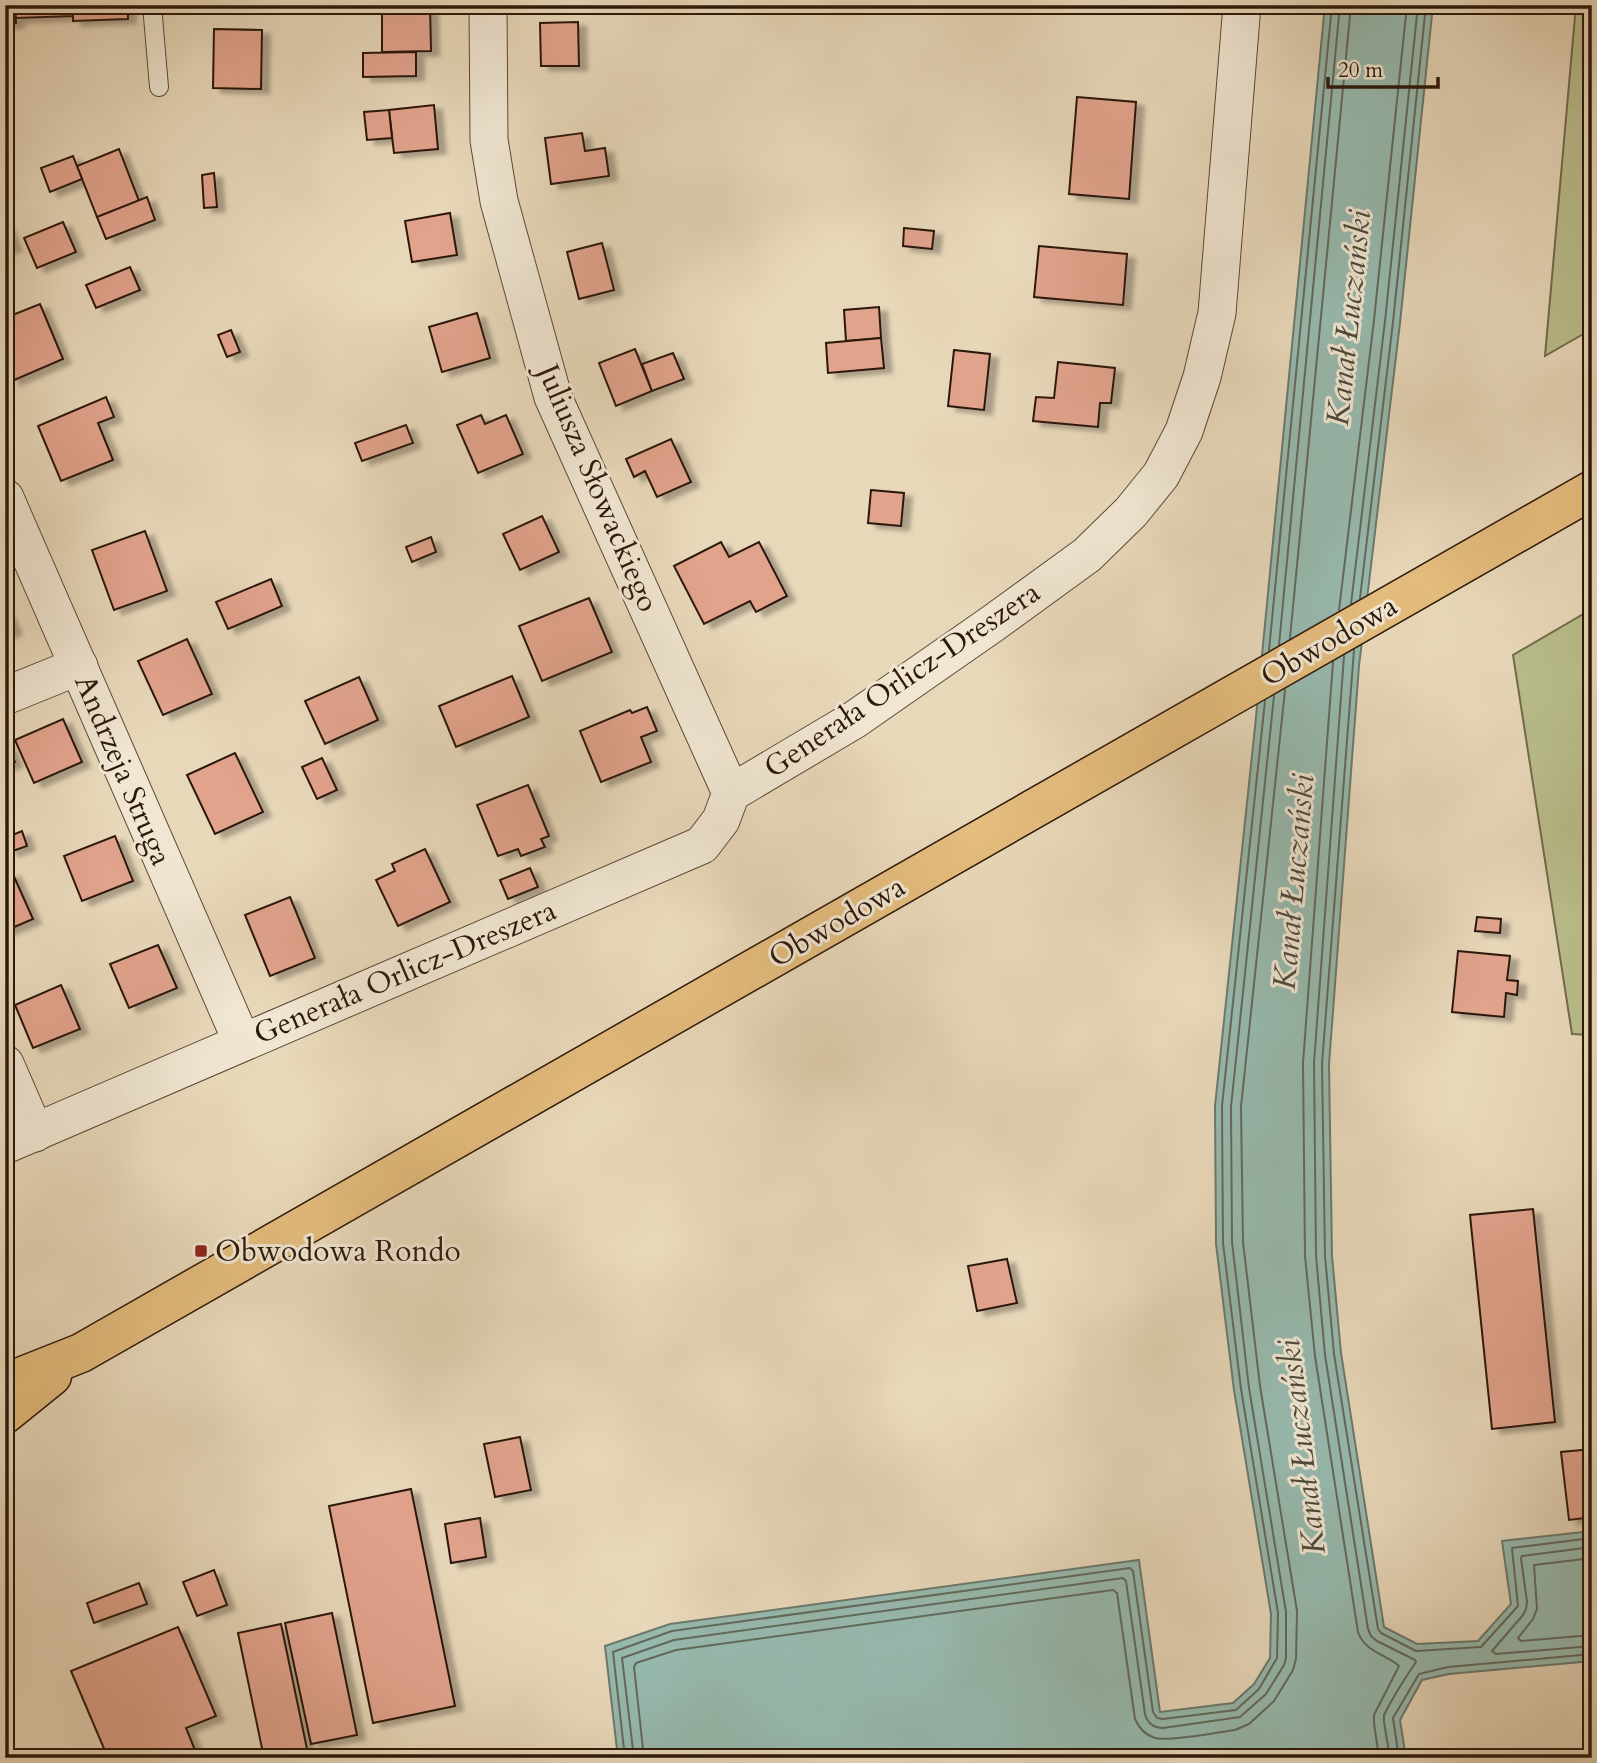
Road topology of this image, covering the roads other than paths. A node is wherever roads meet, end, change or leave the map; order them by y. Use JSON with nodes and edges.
{"nodes":[{"id":1,"x":152,"y":5,"type":"edge"},
{"id":2,"x":488,"y":5,"type":"edge"},
{"id":3,"x":1242,"y":5,"type":"edge"},
{"id":4,"x":159,"y":87,"type":"dead end"},
{"id":5,"x":1592,"y":490,"type":"edge"},
{"id":6,"x":5,"y":498,"type":"edge"},
{"id":7,"x":79,"y":666,"type":"junction"},
{"id":8,"x":5,"y":696,"type":"edge"},
{"id":9,"x":731,"y":793,"type":"junction"},
{"id":10,"x":242,"y":1042,"type":"junction"},
{"id":11,"x":5,"y":1064,"type":"edge"},
{"id":12,"x":20,"y":1139,"type":"edge"},
{"id":13,"x":81,"y":1353,"type":"junction"},
{"id":14,"x":5,"y":1383,"type":"edge"},
{"id":15,"x":5,"y":1414,"type":"edge"}],
"edges":[{"from":1,"to":4,"type":"lane"},
{"from":2,"to":9,"type":"street","name":"Juliusza Słowackiego"},
{"from":3,"to":9,"type":"street","name":"Generała Orlicz-Dreszera"},
{"from":5,"to":13,"type":"main road","name":"Obwodowa"},
{"from":6,"to":7,"type":"street","name":"Andrzeja Struga"},
{"from":7,"to":8,"type":"street"},
{"from":7,"to":10,"type":"street","name":"Andrzeja Struga"},
{"from":9,"to":10,"type":"street","name":"Generała Orlicz-Dreszera"},
{"from":10,"to":12,"type":"street","name":"Generała Orlicz-Dreszera"},
{"from":11,"to":12,"type":"street"},
{"from":13,"to":14,"type":"main road","name":"Obwodowa"},
{"from":13,"to":15,"type":"main road","name":"Obwodowa"}]}
